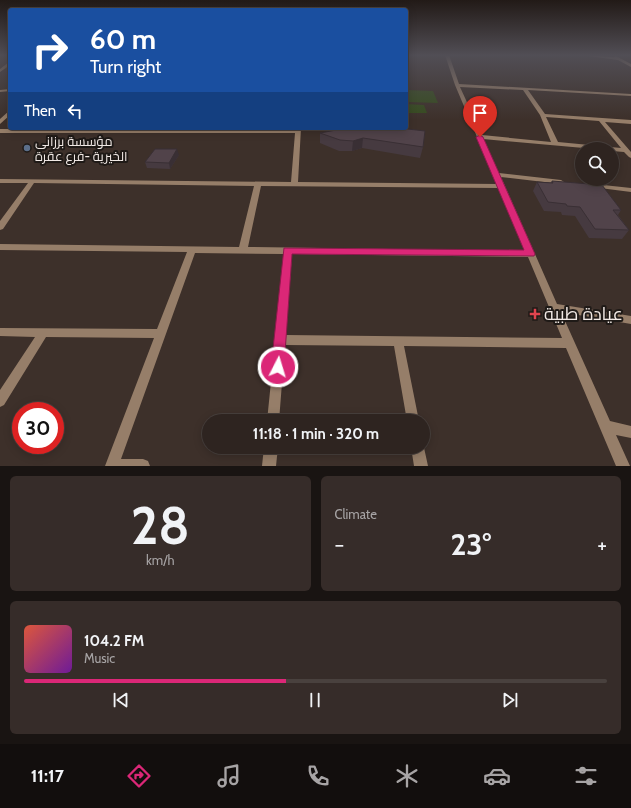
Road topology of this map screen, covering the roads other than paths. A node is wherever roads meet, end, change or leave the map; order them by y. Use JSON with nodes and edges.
{"nodes":[{"id":1,"x":454,"y":77,"type":"edge"},
{"id":2,"x":457,"y":85,"type":"junction"},
{"id":3,"x":524,"y":88,"type":"junction"},
{"id":4,"x":631,"y":95,"type":"edge"},
{"id":5,"x":8,"y":114,"type":"edge"},
{"id":6,"x":542,"y":115,"type":"junction"},
{"id":7,"x":600,"y":119,"type":"junction"},
{"id":8,"x":0,"y":122,"type":"edge"},
{"id":9,"x":631,"y":122,"type":"edge"},
{"id":10,"x":149,"y":130,"type":"edge"},
{"id":11,"x":298,"y":130,"type":"edge"},
{"id":12,"x":0,"y":131,"type":"edge"},
{"id":13,"x":480,"y":137,"type":"junction"},
{"id":14,"x":555,"y":143,"type":"junction"},
{"id":15,"x":626,"y":150,"type":"junction"},
{"id":16,"x":631,"y":156,"type":"edge"},
{"id":17,"x":496,"y":175,"type":"junction"},
{"id":18,"x":0,"y":182,"type":"edge"},
{"id":19,"x":32,"y":182,"type":"junction"},
{"id":20,"x":567,"y":183,"type":"edge"},
{"id":21,"x":258,"y":184,"type":"junction"},
{"id":22,"x":294,"y":184,"type":"junction"},
{"id":23,"x":501,"y":186,"type":"junction"},
{"id":24,"x":593,"y":186,"type":"edge"},
{"id":25,"x":631,"y":190,"type":"edge"},
{"id":26,"x":0,"y":227,"type":"edge"},
{"id":27,"x":0,"y":247,"type":"edge"},
{"id":28,"x":192,"y":250,"type":"junction"},
{"id":29,"x":243,"y":250,"type":"junction"},
{"id":30,"x":288,"y":251,"type":"junction"},
{"id":31,"x":530,"y":254,"type":"junction"},
{"id":32,"x":554,"y":307,"type":"junction"},
{"id":33,"x":631,"y":320,"type":"edge"},
{"id":34,"x":0,"y":332,"type":"edge"},
{"id":35,"x":44,"y":332,"type":"junction"},
{"id":36,"x":161,"y":334,"type":"junction"},
{"id":37,"x":280,"y":340,"type":"junction"},
{"id":38,"x":398,"y":341,"type":"junction"},
{"id":39,"x":569,"y":343,"type":"junction"},
{"id":40,"x":0,"y":402,"type":"edge"},
{"id":41,"x":274,"y":414,"type":"edge"},
{"id":42,"x":412,"y":414,"type":"edge"},
{"id":43,"x":605,"y":426,"type":"junction"},
{"id":44,"x":631,"y":432,"type":"edge"},
{"id":45,"x":270,"y":454,"type":"edge"},
{"id":46,"x":419,"y":454,"type":"edge"},
{"id":47,"x":113,"y":465,"type":"edge"},
{"id":48,"x":143,"y":466,"type":"edge"},
{"id":49,"x":269,"y":466,"type":"edge"},
{"id":50,"x":421,"y":466,"type":"edge"},
{"id":51,"x":623,"y":466,"type":"edge"}],
"edges":[{"from":1,"to":2,"type":"street"},
{"from":2,"to":3,"type":"street"},
{"from":2,"to":13,"type":"street"},
{"from":3,"to":4,"type":"street"},
{"from":3,"to":6,"type":"street"},
{"from":5,"to":8,"type":"street"},
{"from":6,"to":7,"type":"street"},
{"from":6,"to":14,"type":"street"},
{"from":7,"to":9,"type":"street"},
{"from":7,"to":15,"type":"street"},
{"from":10,"to":12,"type":"street"},
{"from":11,"to":22,"type":"street"},
{"from":13,"to":14,"type":"street"},
{"from":13,"to":17,"type":"street"},
{"from":14,"to":15,"type":"street"},
{"from":15,"to":16,"type":"street"},
{"from":17,"to":20,"type":"street"},
{"from":17,"to":23,"type":"street"},
{"from":18,"to":19,"type":"street"},
{"from":19,"to":21,"type":"street"},
{"from":19,"to":26,"type":"street"},
{"from":21,"to":22,"type":"street"},
{"from":21,"to":29,"type":"street"},
{"from":22,"to":23,"type":"street"},
{"from":23,"to":31,"type":"street"},
{"from":24,"to":25,"type":"street"},
{"from":27,"to":28,"type":"street"},
{"from":28,"to":29,"type":"street"},
{"from":28,"to":36,"type":"street"},
{"from":29,"to":30,"type":"street"},
{"from":30,"to":31,"type":"street"},
{"from":30,"to":37,"type":"street"},
{"from":31,"to":32,"type":"street"},
{"from":32,"to":33,"type":"street"},
{"from":32,"to":39,"type":"street"},
{"from":34,"to":35,"type":"street"},
{"from":35,"to":36,"type":"street"},
{"from":35,"to":40,"type":"street"},
{"from":36,"to":47,"type":"street"},
{"from":37,"to":38,"type":"street"},
{"from":37,"to":41,"type":"street"},
{"from":38,"to":39,"type":"street"},
{"from":38,"to":42,"type":"street"},
{"from":39,"to":43,"type":"street"},
{"from":43,"to":44,"type":"street"},
{"from":43,"to":51,"type":"street"},
{"from":45,"to":49,"type":"street"},
{"from":46,"to":50,"type":"street"},
{"from":47,"to":48,"type":"street"}]}
